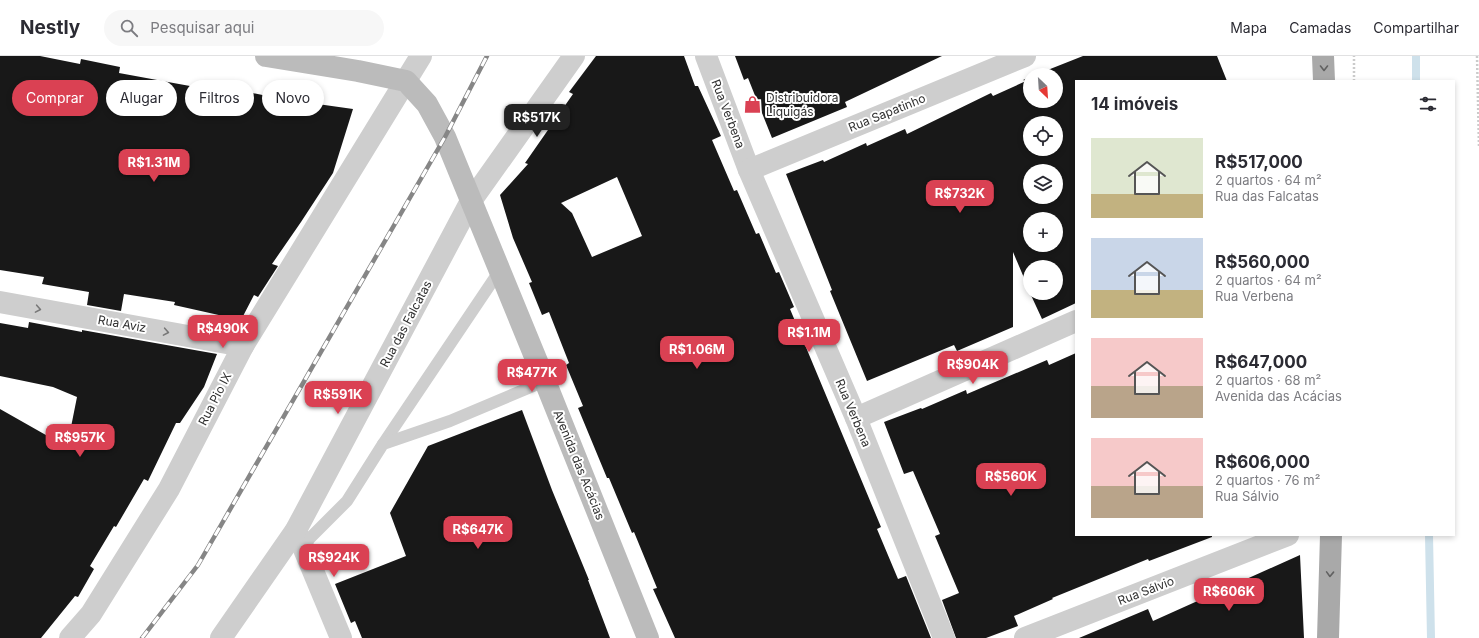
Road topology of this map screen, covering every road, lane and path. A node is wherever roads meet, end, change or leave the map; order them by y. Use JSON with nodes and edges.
{"nodes":[{"id":1,"x":266,"y":56,"type":"edge"},
{"id":2,"x":421,"y":56,"type":"edge"},
{"id":3,"x":574,"y":56,"type":"edge"},
{"id":4,"x":706,"y":56,"type":"edge"},
{"id":5,"x":1025,"y":56,"type":"edge"},
{"id":6,"x":1323,"y":56,"type":"edge"},
{"id":7,"x":1354,"y":56,"type":"edge"},
{"id":8,"x":1477,"y":56,"type":"edge"},
{"id":9,"x":1324,"y":80,"type":"edge"},
{"id":10,"x":1354,"y":80,"type":"edge"},
{"id":11,"x":406,"y":81,"type":"junction"},
{"id":12,"x":1479,"y":148,"type":"edge"},
{"id":13,"x":749,"y":170,"type":"junction"},
{"id":14,"x":471,"y":201,"type":"junction"},
{"id":15,"x":500,"y":270,"type":"junction"},
{"id":16,"x":0,"y":302,"type":"edge"},
{"id":17,"x":1075,"y":321,"type":"edge"},
{"id":18,"x":243,"y":346,"type":"junction"},
{"id":19,"x":545,"y":381,"type":"junction"},
{"id":20,"x":856,"y":418,"type":"junction"},
{"id":21,"x":383,"y":444,"type":"junction"},
{"id":22,"x":1285,"y":536,"type":"edge"},
{"id":23,"x":1331,"y":536,"type":"edge"},
{"id":24,"x":299,"y":538,"type":"junction"},
{"id":25,"x":70,"y":638,"type":"edge"},
{"id":26,"x":221,"y":638,"type":"edge"},
{"id":27,"x":341,"y":638,"type":"edge"},
{"id":28,"x":648,"y":638,"type":"edge"},
{"id":29,"x":944,"y":638,"type":"edge"},
{"id":30,"x":1025,"y":638,"type":"edge"},
{"id":31,"x":1328,"y":638,"type":"edge"}],
"edges":[{"from":1,"to":11,"type":"main road"},
{"from":2,"to":11,"type":"street","name":"Rua Pio IX"},
{"from":3,"to":14,"type":"street","name":"Rua das Falcatas"},
{"from":4,"to":13,"type":"street","name":"Rua Verbena"},
{"from":5,"to":13,"type":"street","name":"Rua Sapatinho"},
{"from":6,"to":9,"type":"main road","one_way":true},
{"from":7,"to":10,"type":"path"},
{"from":8,"to":12,"type":"path"},
{"from":11,"to":14,"type":"main road","name":"Avenida das Acácias"},
{"from":11,"to":18,"type":"street","name":"Rua Pio IX"},
{"from":13,"to":20,"type":"street","name":"Rua Verbena"},
{"from":14,"to":15,"type":"main road","name":"Avenida das Acácias"},
{"from":14,"to":24,"type":"street","name":"Rua das Falcatas"},
{"from":15,"to":19,"type":"main road","name":"Avenida das Acácias"},
{"from":15,"to":21,"type":"lane"},
{"from":16,"to":18,"type":"street","name":"Rua Aviz","one_way":true},
{"from":17,"to":20,"type":"street"},
{"from":18,"to":25,"type":"street","name":"Rua Pio IX"},
{"from":19,"to":21,"type":"lane"},
{"from":19,"to":28,"type":"main road","name":"Avenida das Acácias"},
{"from":20,"to":29,"type":"street","name":"Rua Verbena"},
{"from":21,"to":24,"type":"lane"},
{"from":22,"to":30,"type":"street","name":"Rua Sálvio"},
{"from":23,"to":31,"type":"main road","one_way":true},
{"from":24,"to":26,"type":"street","name":"Rua das Falcatas"},
{"from":24,"to":27,"type":"street"}]}
